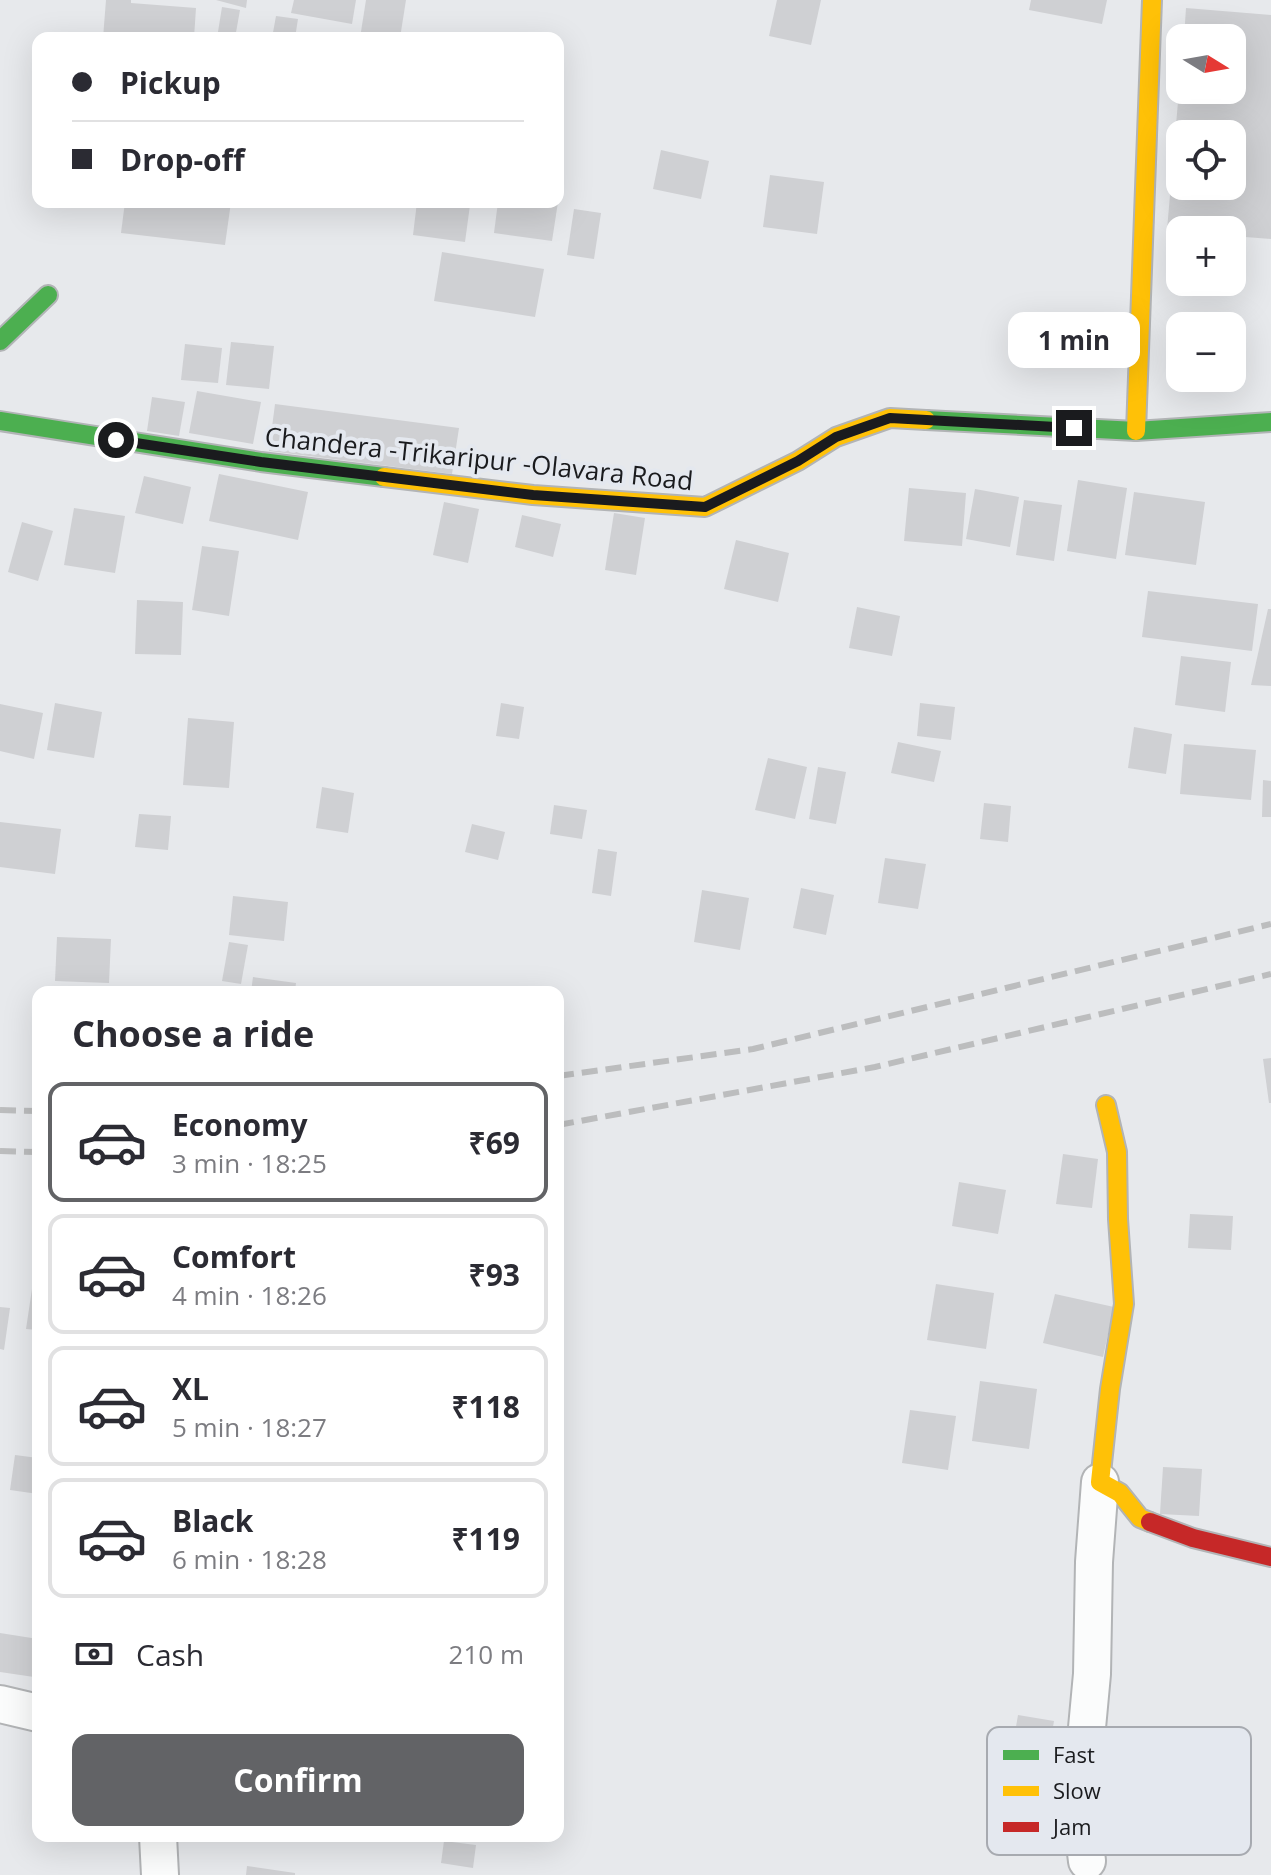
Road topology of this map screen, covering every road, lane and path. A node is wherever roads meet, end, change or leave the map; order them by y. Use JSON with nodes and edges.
{"nodes":[{"id":1,"x":1152,"y":0,"type":"edge"},
{"id":2,"x":48,"y":295,"type":"dead end"},
{"id":3,"x":0,"y":341,"type":"edge"},
{"id":4,"x":0,"y":421,"type":"edge"},
{"id":5,"x":1271,"y":422,"type":"edge"},
{"id":6,"x":1136,"y":431,"type":"junction"},
{"id":7,"x":1106,"y":1105,"type":"dead end"},
{"id":8,"x":1100,"y":1482,"type":"junction"},
{"id":9,"x":1271,"y":1557,"type":"edge"},
{"id":10,"x":0,"y":1704,"type":"edge"},
{"id":11,"x":32,"y":1712,"type":"edge"},
{"id":12,"x":1087,"y":1727,"type":"edge"},
{"id":13,"x":158,"y":1842,"type":"edge"},
{"id":14,"x":1086,"y":1855,"type":"edge"},
{"id":15,"x":1087,"y":1861,"type":"dead end"},
{"id":16,"x":160,"y":1875,"type":"edge"}],
"edges":[{"from":1,"to":6,"type":"main road"},
{"from":2,"to":3,"type":"main road"},
{"from":4,"to":6,"type":"main road","name":"Chandera -Trikaripur -Olavara Road"},
{"from":5,"to":6,"type":"main road","name":"Chandera -Trikaripur -Olavara Road"},
{"from":7,"to":8,"type":"main road"},
{"from":8,"to":9,"type":"main road"},
{"from":8,"to":12,"type":"street"},
{"from":10,"to":11,"type":"street"},
{"from":13,"to":16,"type":"street"},
{"from":14,"to":15,"type":"street"}]}
